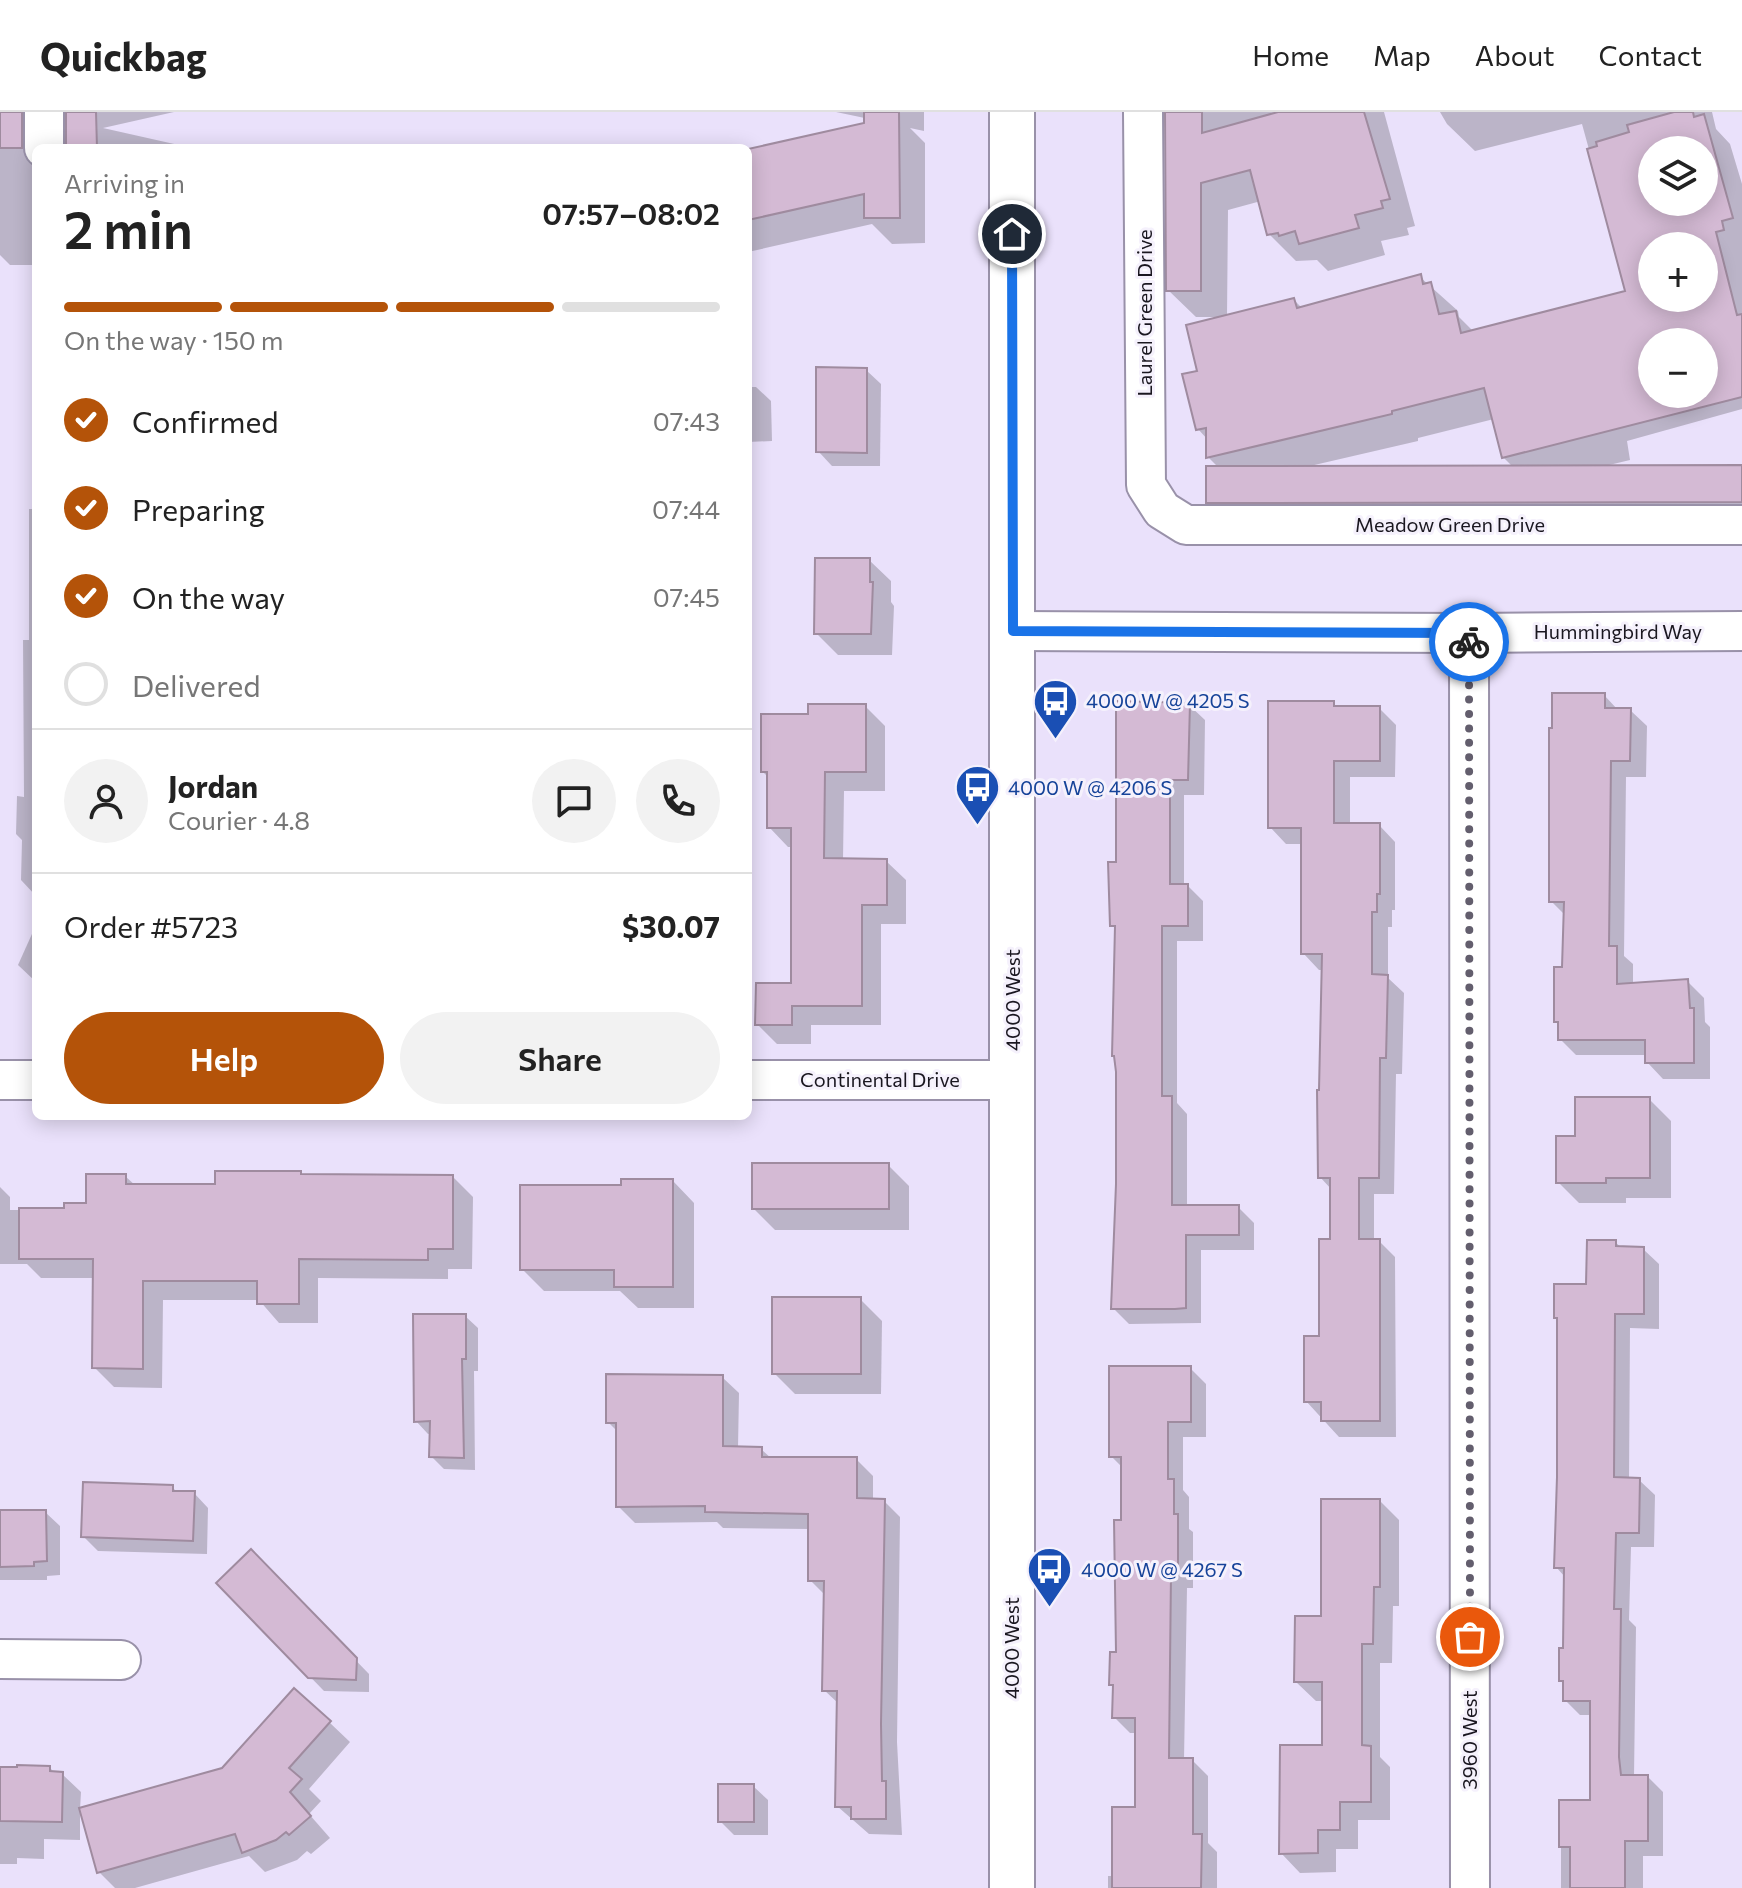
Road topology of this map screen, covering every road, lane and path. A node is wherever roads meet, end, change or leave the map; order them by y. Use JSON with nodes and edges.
{"nodes":[{"id":1,"x":44,"y":112,"type":"edge"},
{"id":2,"x":1012,"y":112,"type":"edge"},
{"id":3,"x":1143,"y":112,"type":"edge"},
{"id":4,"x":44,"y":144,"type":"edge"},
{"id":5,"x":1162,"y":510,"type":"joint"},
{"id":6,"x":1742,"y":525,"type":"edge"},
{"id":7,"x":1013,"y":631,"type":"junction"},
{"id":8,"x":1742,"y":631,"type":"edge"},
{"id":9,"x":1469,"y":633,"type":"junction"},
{"id":10,"x":0,"y":1080,"type":"edge"},
{"id":11,"x":32,"y":1080,"type":"edge"},
{"id":12,"x":752,"y":1080,"type":"edge"},
{"id":13,"x":1013,"y":1080,"type":"junction"},
{"id":14,"x":0,"y":1659,"type":"edge"},
{"id":15,"x":121,"y":1660,"type":"dead end"},
{"id":16,"x":1012,"y":1888,"type":"edge"},
{"id":17,"x":1470,"y":1888,"type":"edge"}],
"edges":[{"from":1,"to":4,"type":"street"},
{"from":2,"to":7,"type":"street","name":"4000 West"},
{"from":3,"to":5,"type":"street","name":"Laurel Green Drive"},
{"from":5,"to":6,"type":"street","name":"Meadow Green Drive"},
{"from":7,"to":9,"type":"street","name":"Hummingbird Way"},
{"from":7,"to":13,"type":"street","name":"4000 West"},
{"from":8,"to":9,"type":"street","name":"Hummingbird Way"},
{"from":9,"to":17,"type":"street","name":"3960 West"},
{"from":10,"to":11,"type":"street"},
{"from":12,"to":13,"type":"street","name":"Continental Drive"},
{"from":13,"to":16,"type":"street","name":"4000 West"},
{"from":14,"to":15,"type":"street"}]}
